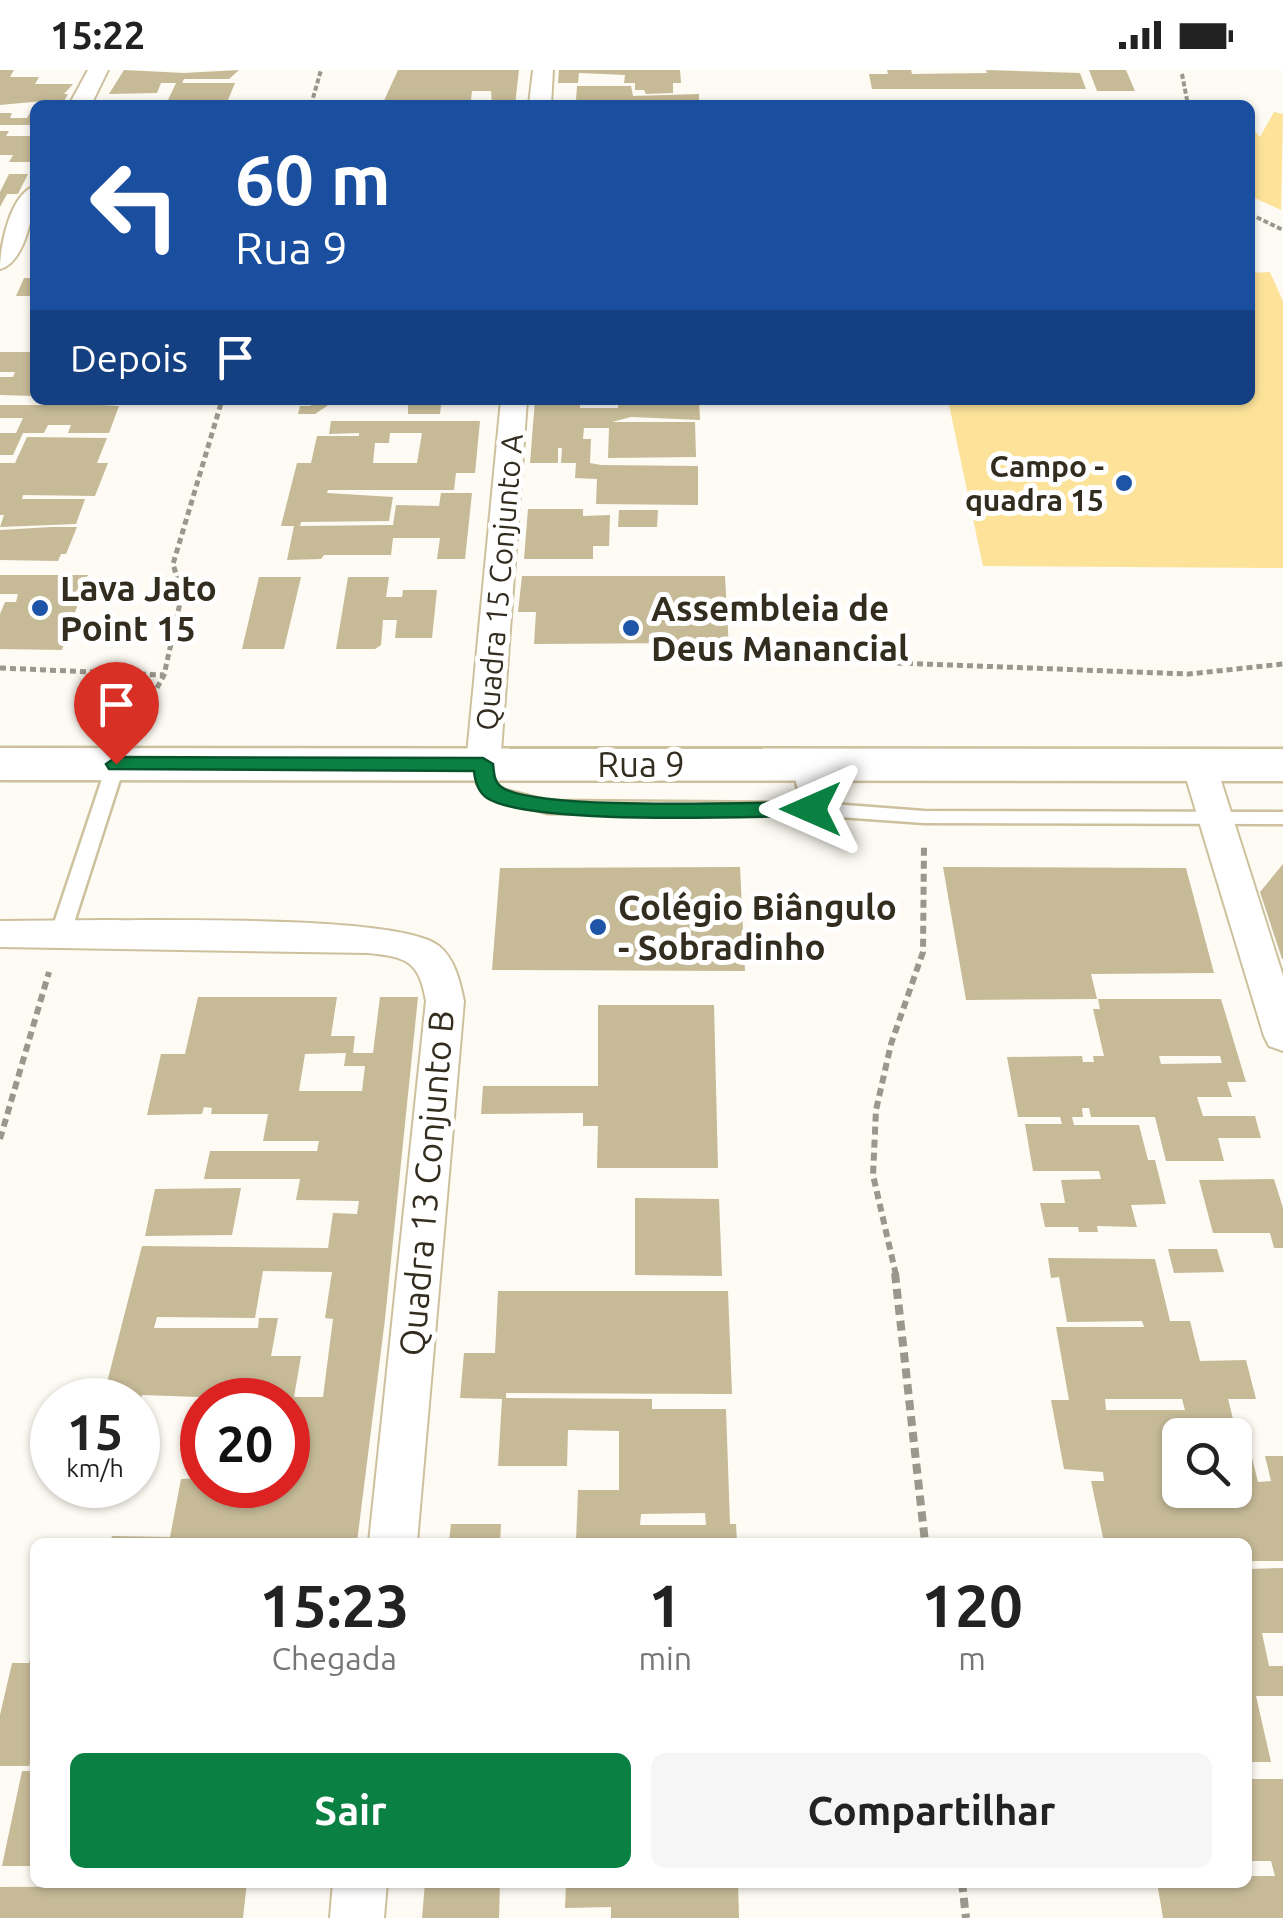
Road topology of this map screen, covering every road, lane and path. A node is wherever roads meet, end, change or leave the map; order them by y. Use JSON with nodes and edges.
{"nodes":[{"id":1,"x":98,"y":70,"type":"edge"},
{"id":2,"x":321,"y":70,"type":"edge"},
{"id":3,"x":543,"y":70,"type":"edge"},
{"id":4,"x":1182,"y":74,"type":"dead end"},
{"id":5,"x":83,"y":100,"type":"edge"},
{"id":6,"x":312,"y":100,"type":"edge"},
{"id":7,"x":540,"y":100,"type":"edge"},
{"id":8,"x":1187,"y":100,"type":"edge"},
{"id":9,"x":30,"y":203,"type":"edge"},
{"id":10,"x":1255,"y":216,"type":"edge"},
{"id":11,"x":1283,"y":230,"type":"edge"},
{"id":12,"x":0,"y":262,"type":"edge"},
{"id":13,"x":221,"y":405,"type":"edge"},
{"id":14,"x":514,"y":405,"type":"edge"},
{"id":15,"x":897,"y":664,"type":"dead end"},
{"id":16,"x":1283,"y":664,"type":"edge"},
{"id":17,"x":0,"y":668,"type":"edge"},
{"id":18,"x":164,"y":675,"type":"junction"},
{"id":19,"x":0,"y":764,"type":"edge"},
{"id":20,"x":116,"y":764,"type":"junction"},
{"id":21,"x":483,"y":764,"type":"junction"},
{"id":22,"x":1199,"y":764,"type":"junction"},
{"id":23,"x":1283,"y":764,"type":"edge"},
{"id":24,"x":806,"y":787,"type":"junction"},
{"id":25,"x":1216,"y":815,"type":"junction"},
{"id":26,"x":924,"y":818,"type":"junction"},
{"id":27,"x":1283,"y":818,"type":"edge"},
{"id":28,"x":62,"y":932,"type":"junction"},
{"id":29,"x":0,"y":934,"type":"edge"},
{"id":30,"x":1283,"y":1036,"type":"edge"},
{"id":31,"x":0,"y":1139,"type":"edge"},
{"id":32,"x":393,"y":1538,"type":"edge"},
{"id":33,"x":925,"y":1538,"type":"edge"},
{"id":34,"x":360,"y":1888,"type":"edge"},
{"id":35,"x":963,"y":1888,"type":"edge"},
{"id":36,"x":357,"y":1918,"type":"edge"},
{"id":37,"x":966,"y":1918,"type":"edge"}],
"edges":[{"from":1,"to":5,"type":"street"},
{"from":2,"to":6,"type":"path"},
{"from":3,"to":7,"type":"street"},
{"from":4,"to":8,"type":"path"},
{"from":9,"to":12,"type":"street"},
{"from":10,"to":11,"type":"path"},
{"from":13,"to":18,"type":"path"},
{"from":14,"to":21,"type":"street","name":"Quadra 15 Conjunto A"},
{"from":15,"to":16,"type":"path"},
{"from":17,"to":18,"type":"path"},
{"from":18,"to":20,"type":"path"},
{"from":19,"to":20,"type":"street","name":"Rua 9"},
{"from":20,"to":21,"type":"street","name":"Rua 9"},
{"from":20,"to":28,"type":"lane"},
{"from":21,"to":24,"type":"street","name":"Rua 9"},
{"from":22,"to":23,"type":"street","name":"Rua 9"},
{"from":22,"to":24,"type":"street","name":"Rua 9"},
{"from":22,"to":25,"type":"street"},
{"from":24,"to":26,"type":"lane"},
{"from":25,"to":26,"type":"lane"},
{"from":25,"to":27,"type":"lane"},
{"from":25,"to":30,"type":"street"},
{"from":26,"to":33,"type":"path"},
{"from":28,"to":29,"type":"street","name":"Quadra 13 Conjunto B"},
{"from":28,"to":31,"type":"path"},
{"from":28,"to":32,"type":"street","name":"Quadra 13 Conjunto B"},
{"from":34,"to":36,"type":"street"},
{"from":35,"to":37,"type":"path"}]}
